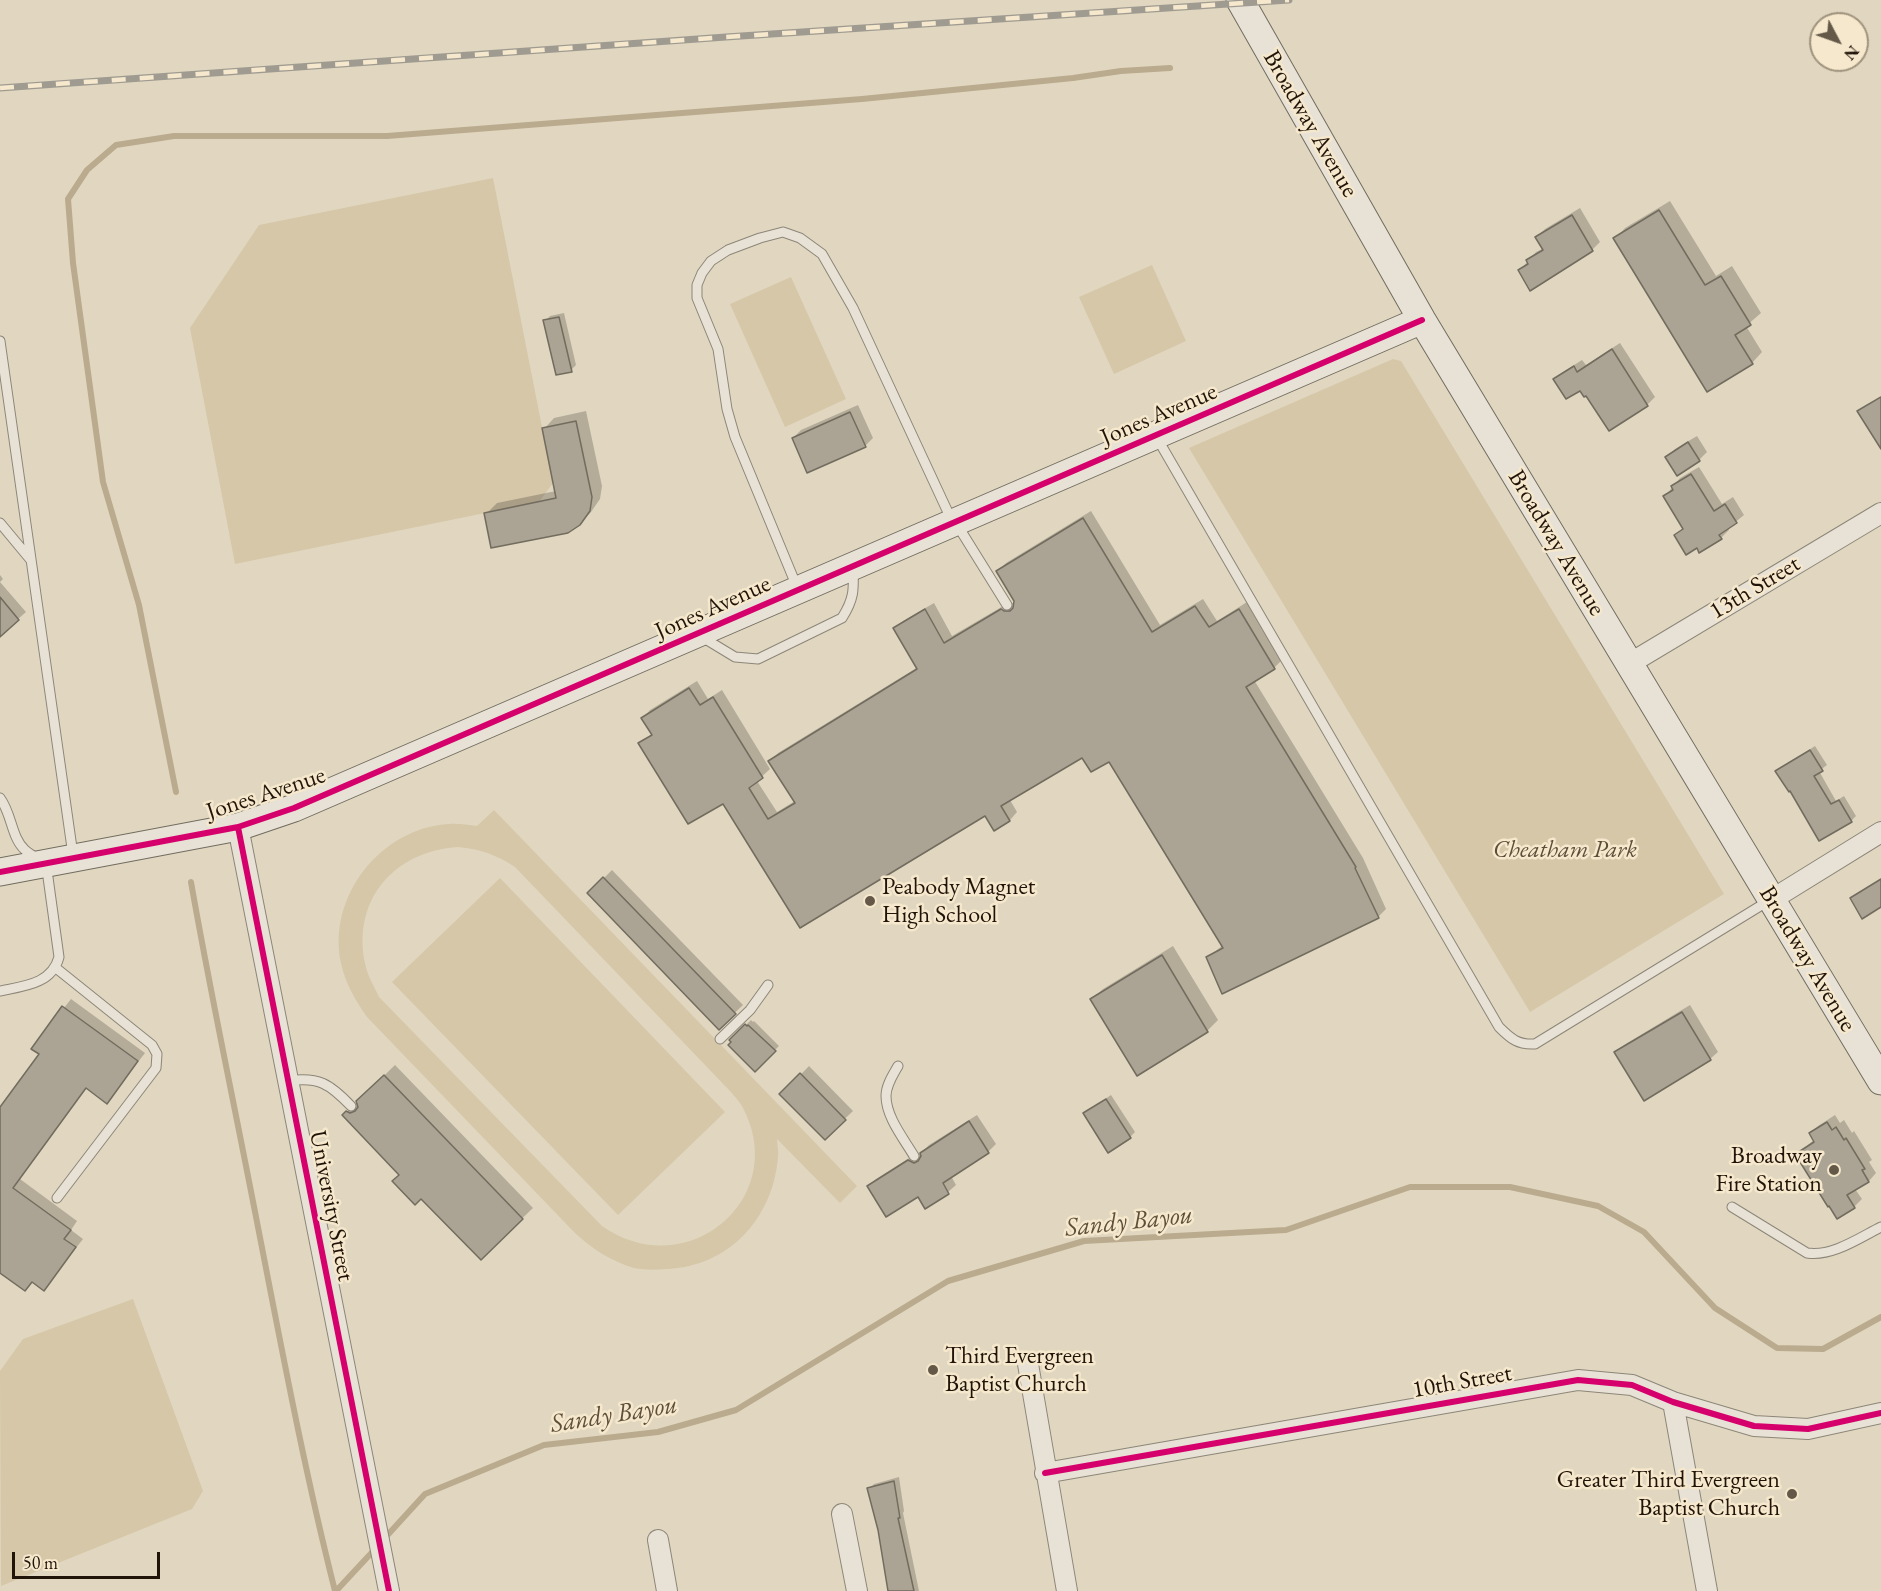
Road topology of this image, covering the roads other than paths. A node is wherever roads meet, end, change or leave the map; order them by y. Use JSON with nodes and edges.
{"nodes":[{"id":1,"x":1240,"y":0,"type":"edge"},
{"id":2,"x":1422,"y":320,"type":"junction"},
{"id":3,"x":0,"y":341,"type":"edge"},
{"id":4,"x":3,"y":386,"type":"edge"},
{"id":5,"x":1155,"y":436,"type":"junction"},
{"id":6,"x":1881,"y":513,"type":"edge"},
{"id":7,"x":0,"y":523,"type":"edge"},
{"id":8,"x":955,"y":523,"type":"junction"},
{"id":9,"x":31,"y":561,"type":"junction"},
{"id":10,"x":853,"y":567,"type":"junction"},
{"id":11,"x":798,"y":590,"type":"junction"},
{"id":12,"x":1007,"y":606,"type":"dead end"},
{"id":13,"x":698,"y":634,"type":"junction"},
{"id":14,"x":1629,"y":664,"type":"junction"},
{"id":15,"x":0,"y":798,"type":"edge"},
{"id":16,"x":238,"y":827,"type":"junction"},
{"id":17,"x":1881,"y":832,"type":"edge"},
{"id":18,"x":73,"y":857,"type":"junction"},
{"id":19,"x":46,"y":862,"type":"junction"},
{"id":20,"x":0,"y":872,"type":"edge"},
{"id":21,"x":1771,"y":900,"type":"junction"},
{"id":22,"x":56,"y":968,"type":"junction"},
{"id":23,"x":768,"y":985,"type":"dead end"},
{"id":24,"x":0,"y":991,"type":"edge"},
{"id":25,"x":720,"y":1039,"type":"dead end"},
{"id":26,"x":898,"y":1066,"type":"dead end"},
{"id":27,"x":288,"y":1081,"type":"junction"},
{"id":28,"x":1881,"y":1081,"type":"edge"},
{"id":29,"x":351,"y":1106,"type":"dead end"},
{"id":30,"x":914,"y":1156,"type":"dead end"},
{"id":31,"x":57,"y":1198,"type":"dead end"},
{"id":32,"x":1732,"y":1207,"type":"dead end"},
{"id":33,"x":1881,"y":1227,"type":"edge"},
{"id":34,"x":1028,"y":1364,"type":"dead end"},
{"id":35,"x":1672,"y":1402,"type":"junction"},
{"id":36,"x":1881,"y":1413,"type":"edge"},
{"id":37,"x":1045,"y":1473,"type":"junction"},
{"id":38,"x":842,"y":1514,"type":"dead end"},
{"id":39,"x":658,"y":1540,"type":"dead end"},
{"id":40,"x":388,"y":1587,"type":"edge"},
{"id":41,"x":667,"y":1591,"type":"edge"},
{"id":42,"x":857,"y":1591,"type":"edge"},
{"id":43,"x":1067,"y":1591,"type":"edge"},
{"id":44,"x":1707,"y":1591,"type":"edge"}],
"edges":[{"from":1,"to":2,"type":"street","name":"Broadway Avenue"},
{"from":2,"to":5,"type":"street","name":"Jones Avenue"},
{"from":2,"to":14,"type":"street","name":"Broadway Avenue"},
{"from":3,"to":4,"type":"lane"},
{"from":4,"to":9,"type":"lane"},
{"from":5,"to":8,"type":"street","name":"Jones Avenue"},
{"from":5,"to":21,"type":"lane"},
{"from":6,"to":14,"type":"street","name":"13th Street"},
{"from":7,"to":9,"type":"lane"},
{"from":8,"to":10,"type":"street","name":"Jones Avenue"},
{"from":8,"to":11,"type":"lane"},
{"from":8,"to":12,"type":"lane"},
{"from":9,"to":18,"type":"lane"},
{"from":10,"to":11,"type":"street","name":"Jones Avenue"},
{"from":10,"to":13,"type":"lane"},
{"from":11,"to":13,"type":"street","name":"Jones Avenue"},
{"from":13,"to":16,"type":"street","name":"Jones Avenue"},
{"from":14,"to":21,"type":"street","name":"Broadway Avenue"},
{"from":15,"to":19,"type":"lane"},
{"from":16,"to":18,"type":"street","name":"Jones Avenue"},
{"from":16,"to":27,"type":"street","name":"University Street"},
{"from":17,"to":21,"type":"street"},
{"from":18,"to":19,"type":"street","name":"Jones Avenue"},
{"from":19,"to":20,"type":"street","name":"Jones Avenue"},
{"from":19,"to":22,"type":"lane"},
{"from":21,"to":28,"type":"street","name":"Broadway Avenue"},
{"from":22,"to":24,"type":"lane"},
{"from":22,"to":31,"type":"lane"},
{"from":23,"to":25,"type":"lane"},
{"from":26,"to":30,"type":"lane"},
{"from":27,"to":29,"type":"lane"},
{"from":27,"to":40,"type":"street","name":"University Street"},
{"from":32,"to":33,"type":"lane"},
{"from":34,"to":37,"type":"street"},
{"from":35,"to":36,"type":"street","name":"10th Street"},
{"from":35,"to":37,"type":"street","name":"10th Street"},
{"from":35,"to":44,"type":"street"},
{"from":37,"to":43,"type":"street"},
{"from":38,"to":42,"type":"street"},
{"from":39,"to":41,"type":"street"}]}
